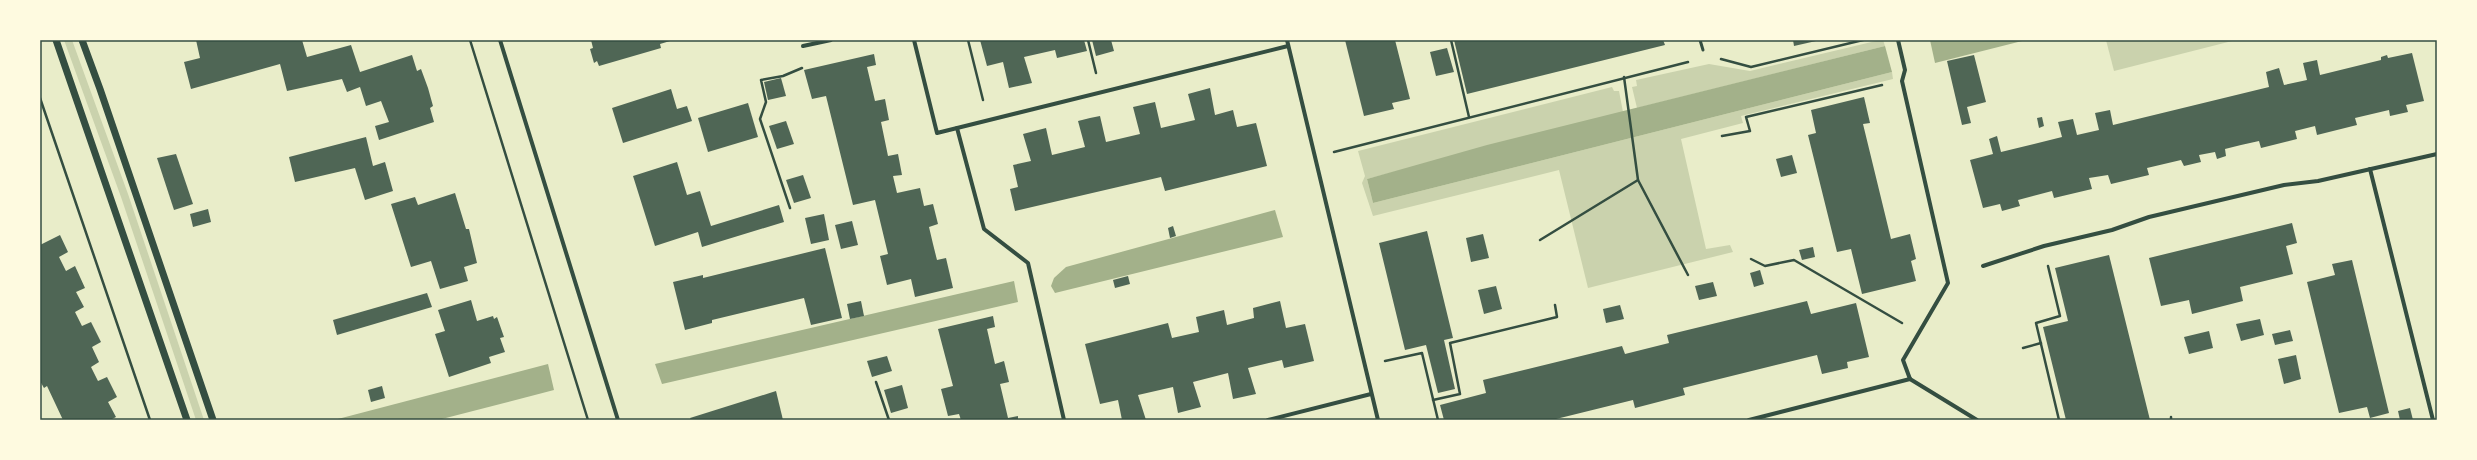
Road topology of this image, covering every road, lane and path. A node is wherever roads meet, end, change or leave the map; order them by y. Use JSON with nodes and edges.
{"nodes":[{"id":1,"x":56,"y":40,"type":"edge"},
{"id":2,"x":82,"y":40,"type":"edge"},
{"id":3,"x":470,"y":40,"type":"edge"},
{"id":4,"x":500,"y":40,"type":"edge"},
{"id":5,"x":831,"y":40,"type":"edge"},
{"id":6,"x":914,"y":40,"type":"edge"},
{"id":7,"x":968,"y":40,"type":"edge"},
{"id":8,"x":1088,"y":40,"type":"edge"},
{"id":9,"x":1287,"y":40,"type":"edge"},
{"id":10,"x":1451,"y":40,"type":"edge"},
{"id":11,"x":1700,"y":40,"type":"edge"},
{"id":12,"x":1863,"y":40,"type":"edge"},
{"id":13,"x":1898,"y":40,"type":"edge"},
{"id":14,"x":803,"y":46,"type":"joint"},
{"id":15,"x":1288,"y":46,"type":"junction"},
{"id":16,"x":1703,"y":50,"type":"dead end"},
{"id":17,"x":1715,"y":58,"type":"dead end"},
{"id":18,"x":1695,"y":60,"type":"dead end"},
{"id":19,"x":1624,"y":77,"type":"junction"},
{"id":20,"x":1902,"y":81,"type":"junction"},
{"id":21,"x":1101,"y":93,"type":"junction"},
{"id":22,"x":40,"y":98,"type":"edge"},
{"id":23,"x":1469,"y":117,"type":"junction"},
{"id":24,"x":988,"y":120,"type":"junction"},
{"id":25,"x":957,"y":128,"type":"junction"},
{"id":26,"x":1722,"y":136,"type":"dead end"},
{"id":27,"x":2437,"y":154,"type":"edge"},
{"id":28,"x":1315,"y":156,"type":"junction"},
{"id":29,"x":2370,"y":169,"type":"junction"},
{"id":30,"x":1638,"y":180,"type":"junction"},
{"id":31,"x":790,"y":208,"type":"dead end"},
{"id":32,"x":1540,"y":240,"type":"dead end"},
{"id":33,"x":2044,"y":246,"type":"junction"},
{"id":34,"x":1751,"y":260,"type":"dead end"},
{"id":35,"x":1983,"y":266,"type":"dead end"},
{"id":36,"x":1688,"y":275,"type":"dead end"},
{"id":37,"x":1555,"y":305,"type":"dead end"},
{"id":38,"x":1918,"y":332,"type":"junction"},
{"id":39,"x":2041,"y":343,"type":"junction"},
{"id":40,"x":2023,"y":348,"type":"dead end"},
{"id":41,"x":1365,"y":365,"type":"junction"},
{"id":42,"x":1910,"y":379,"type":"junction"},
{"id":43,"x":876,"y":382,"type":"dead end"},
{"id":44,"x":1371,"y":394,"type":"junction"},
{"id":45,"x":1434,"y":400,"type":"junction"},
{"id":46,"x":150,"y":420,"type":"edge"},
{"id":47,"x":187,"y":420,"type":"edge"},
{"id":48,"x":213,"y":420,"type":"edge"},
{"id":49,"x":588,"y":420,"type":"edge"},
{"id":50,"x":618,"y":420,"type":"edge"},
{"id":51,"x":889,"y":420,"type":"edge"},
{"id":52,"x":1064,"y":420,"type":"edge"},
{"id":53,"x":1268,"y":420,"type":"edge"},
{"id":54,"x":1378,"y":420,"type":"edge"},
{"id":55,"x":1438,"y":420,"type":"edge"},
{"id":56,"x":1749,"y":420,"type":"edge"},
{"id":57,"x":1978,"y":420,"type":"edge"},
{"id":58,"x":2059,"y":420,"type":"edge"},
{"id":59,"x":2433,"y":420,"type":"edge"}],
"edges":[{"from":1,"to":47,"type":"street"},
{"from":2,"to":48,"type":"street"},
{"from":3,"to":49,"type":"path"},
{"from":4,"to":50,"type":"street"},
{"from":5,"to":14,"type":"street"},
{"from":6,"to":25,"type":"street"},
{"from":7,"to":24,"type":"path"},
{"from":8,"to":21,"type":"path"},
{"from":9,"to":15,"type":"street"},
{"from":10,"to":23,"type":"path"},
{"from":11,"to":16,"type":"lane"},
{"from":12,"to":17,"type":"path"},
{"from":13,"to":20,"type":"street"},
{"from":14,"to":31,"type":"path"},
{"from":15,"to":21,"type":"street"},
{"from":15,"to":28,"type":"street"},
{"from":18,"to":19,"type":"path"},
{"from":19,"to":23,"type":"path"},
{"from":19,"to":30,"type":"path"},
{"from":20,"to":26,"type":"path"},
{"from":20,"to":38,"type":"street"},
{"from":21,"to":24,"type":"street"},
{"from":22,"to":46,"type":"path"},
{"from":23,"to":28,"type":"path"},
{"from":24,"to":25,"type":"street"},
{"from":25,"to":52,"type":"street"},
{"from":27,"to":29,"type":"street"},
{"from":28,"to":41,"type":"street"},
{"from":29,"to":33,"type":"street"},
{"from":29,"to":59,"type":"street"},
{"from":30,"to":32,"type":"path"},
{"from":30,"to":36,"type":"path"},
{"from":33,"to":35,"type":"street"},
{"from":33,"to":39,"type":"path"},
{"from":34,"to":38,"type":"path"},
{"from":37,"to":45,"type":"path"},
{"from":38,"to":42,"type":"street"},
{"from":39,"to":40,"type":"path"},
{"from":39,"to":58,"type":"path"},
{"from":41,"to":44,"type":"street"},
{"from":41,"to":45,"type":"path"},
{"from":42,"to":56,"type":"street"},
{"from":42,"to":57,"type":"street"},
{"from":43,"to":51,"type":"path"},
{"from":44,"to":53,"type":"street"},
{"from":44,"to":54,"type":"street"},
{"from":45,"to":55,"type":"path"}]}
